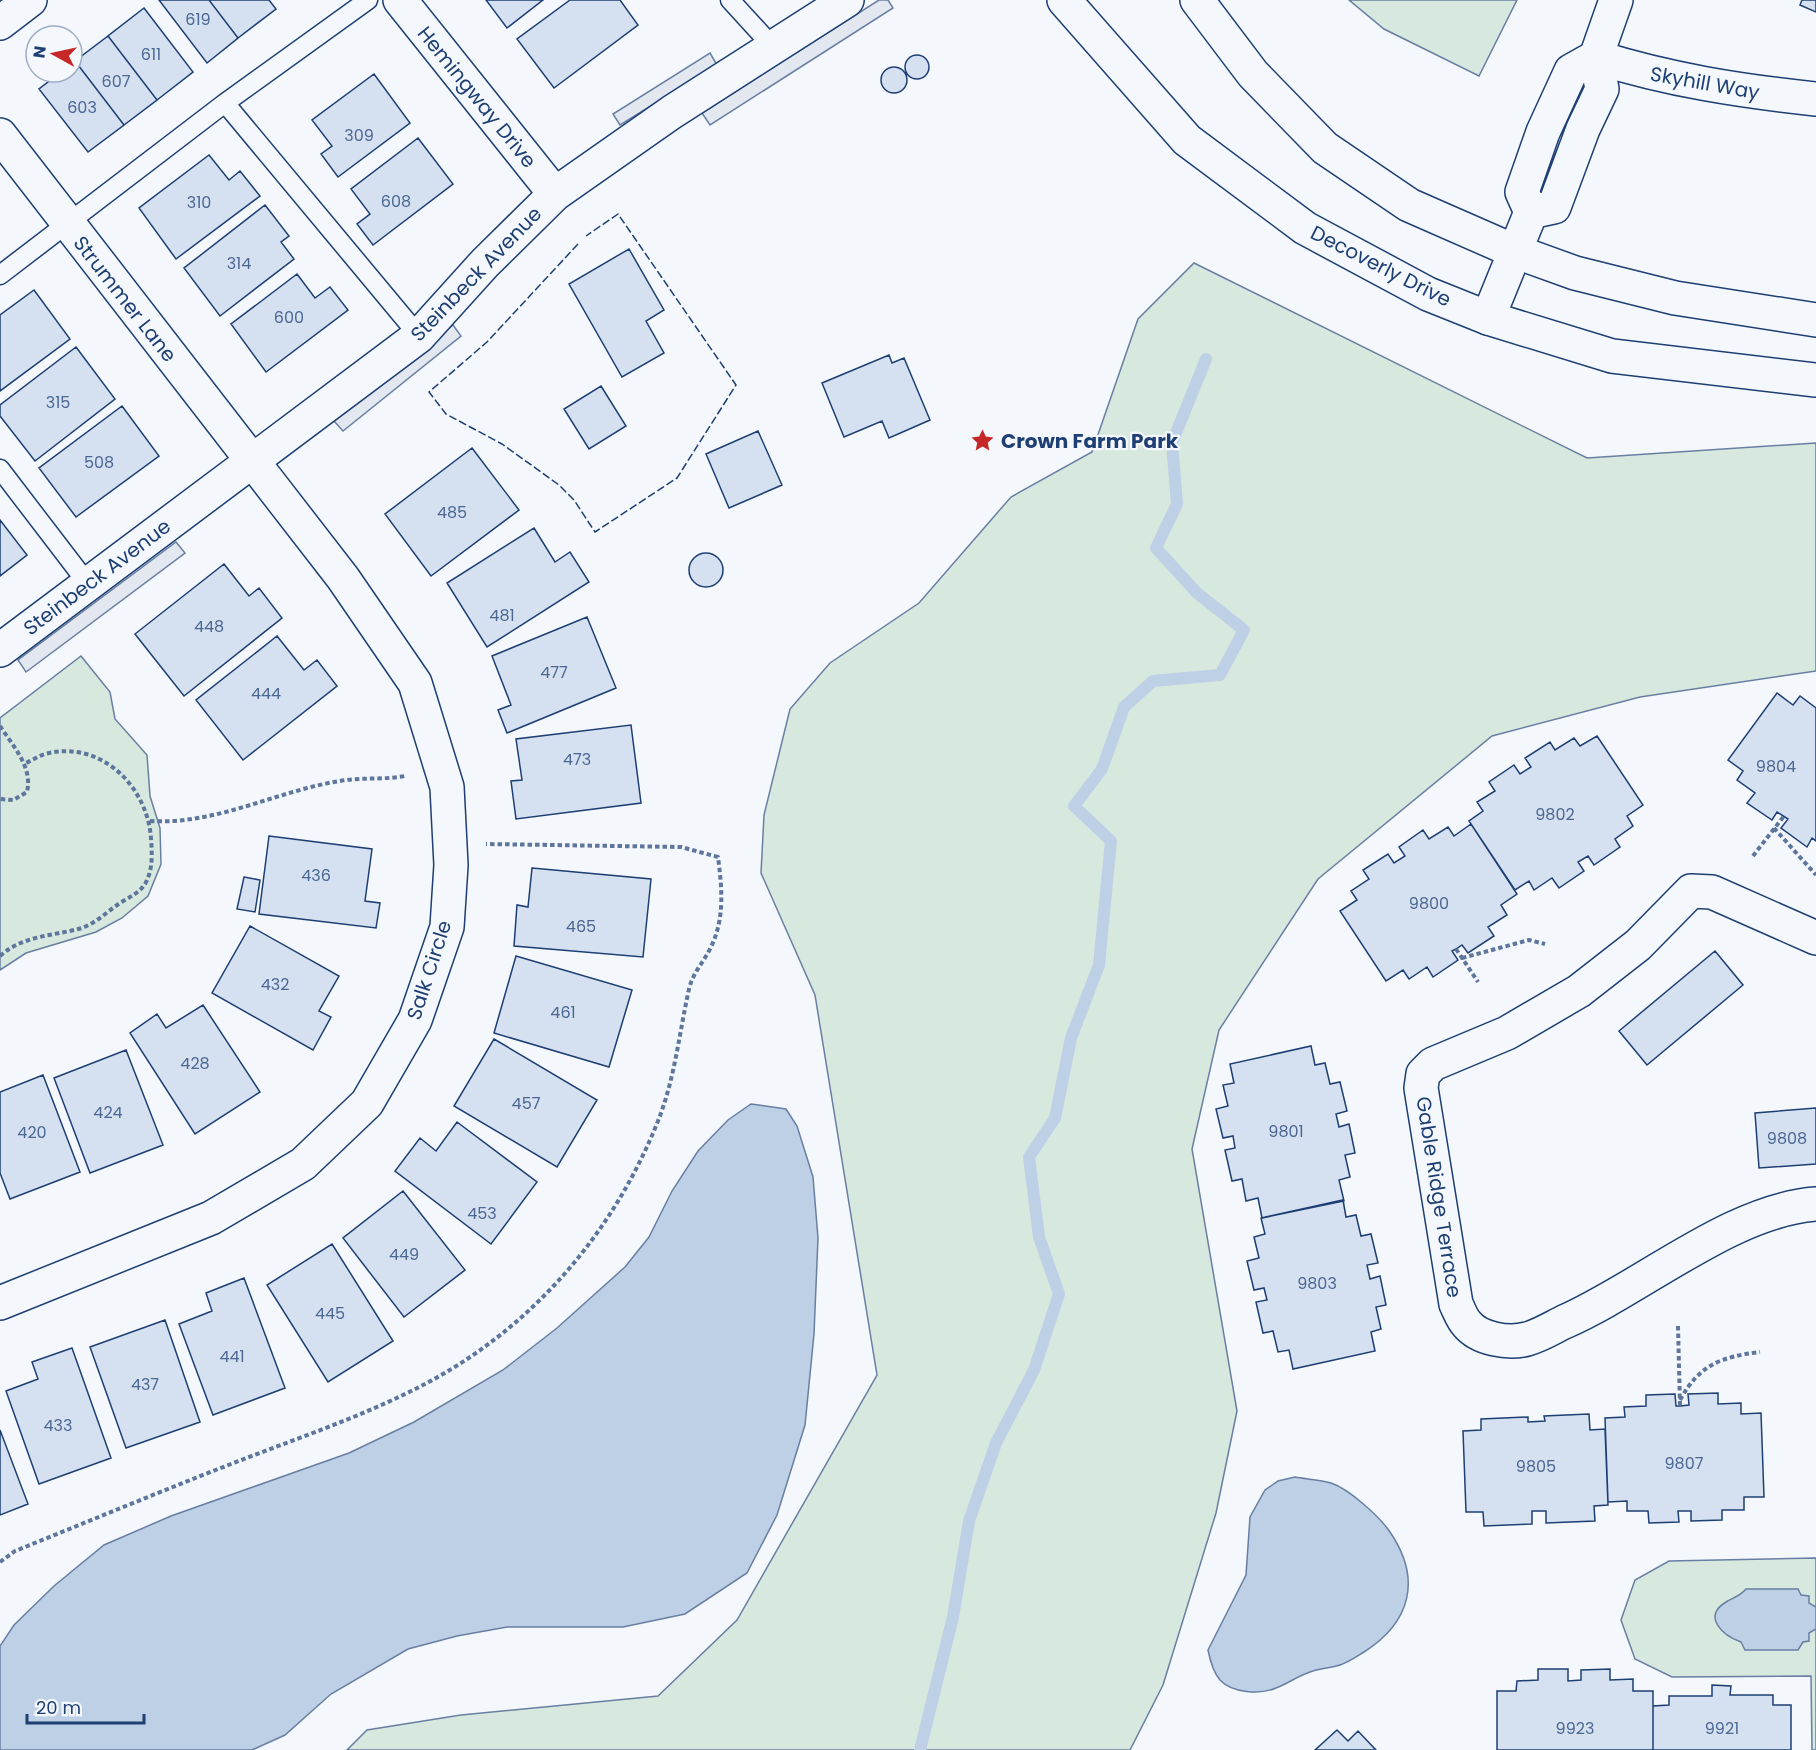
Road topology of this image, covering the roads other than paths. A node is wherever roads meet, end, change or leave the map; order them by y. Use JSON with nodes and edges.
{"nodes":[{"id":1,"x":30,"y":0,"type":"edge"},
{"id":2,"x":368,"y":0,"type":"edge"},
{"id":3,"x":400,"y":0,"type":"edge"},
{"id":4,"x":730,"y":0,"type":"edge"},
{"id":5,"x":848,"y":0,"type":"edge"},
{"id":6,"x":1064,"y":0,"type":"edge"},
{"id":7,"x":1197,"y":0,"type":"edge"},
{"id":8,"x":1616,"y":0,"type":"edge"},
{"id":9,"x":0,"y":23,"type":"edge"},
{"id":10,"x":774,"y":48,"type":"junction"},
{"id":11,"x":1596,"y":57,"type":"junction"},
{"id":12,"x":1816,"y":99,"type":"edge"},
{"id":13,"x":225,"y":104,"type":"junction"},
{"id":14,"x":0,"y":135,"type":"edge"},
{"id":15,"x":555,"y":194,"type":"junction"},
{"id":16,"x":67,"y":224,"type":"junction"},
{"id":17,"x":1514,"y":251,"type":"junction"},
{"id":18,"x":0,"y":275,"type":"edge"},
{"id":19,"x":1488,"y":318,"type":"junction"},
{"id":20,"x":1816,"y":320,"type":"edge"},
{"id":21,"x":419,"y":336,"type":"junction"},
{"id":22,"x":1816,"y":380,"type":"edge"},
{"id":23,"x":252,"y":461,"type":"junction"},
{"id":24,"x":0,"y":469,"type":"edge"},
{"id":25,"x":88,"y":584,"type":"junction"},
{"id":26,"x":0,"y":650,"type":"edge"},
{"id":27,"x":1816,"y":938,"type":"edge"},
{"id":28,"x":1816,"y":1204,"type":"edge"},
{"id":29,"x":0,"y":1303,"type":"edge"}],
"edges":[{"from":1,"to":9,"type":"street"},
{"from":2,"to":13,"type":"lane"},
{"from":3,"to":15,"type":"street","name":"Hemingway Drive"},
{"from":4,"to":10,"type":"lane"},
{"from":5,"to":10,"type":"street","name":"Steinbeck Avenue"},
{"from":6,"to":19,"type":"street","name":"Decoverly Drive"},
{"from":7,"to":17,"type":"street"},
{"from":8,"to":11,"type":"street"},
{"from":10,"to":15,"type":"street","name":"Steinbeck Avenue"},
{"from":11,"to":12,"type":"street","name":"Skyhill Way"},
{"from":11,"to":17,"type":"street"},
{"from":13,"to":16,"type":"lane"},
{"from":13,"to":21,"type":"lane"},
{"from":14,"to":16,"type":"street","name":"Strummer Lane"},
{"from":15,"to":21,"type":"street","name":"Steinbeck Avenue"},
{"from":16,"to":18,"type":"lane"},
{"from":16,"to":23,"type":"street","name":"Strummer Lane"},
{"from":17,"to":19,"type":"street"},
{"from":17,"to":20,"type":"street"},
{"from":19,"to":22,"type":"street","name":"Decoverly Drive"},
{"from":21,"to":23,"type":"street","name":"Steinbeck Avenue"},
{"from":23,"to":25,"type":"street","name":"Steinbeck Avenue"},
{"from":23,"to":29,"type":"street","name":"Salk Circle"},
{"from":24,"to":25,"type":"lane"},
{"from":25,"to":26,"type":"street","name":"Steinbeck Avenue"},
{"from":27,"to":28,"type":"street","name":"Gable Ridge Terrace"}]}
